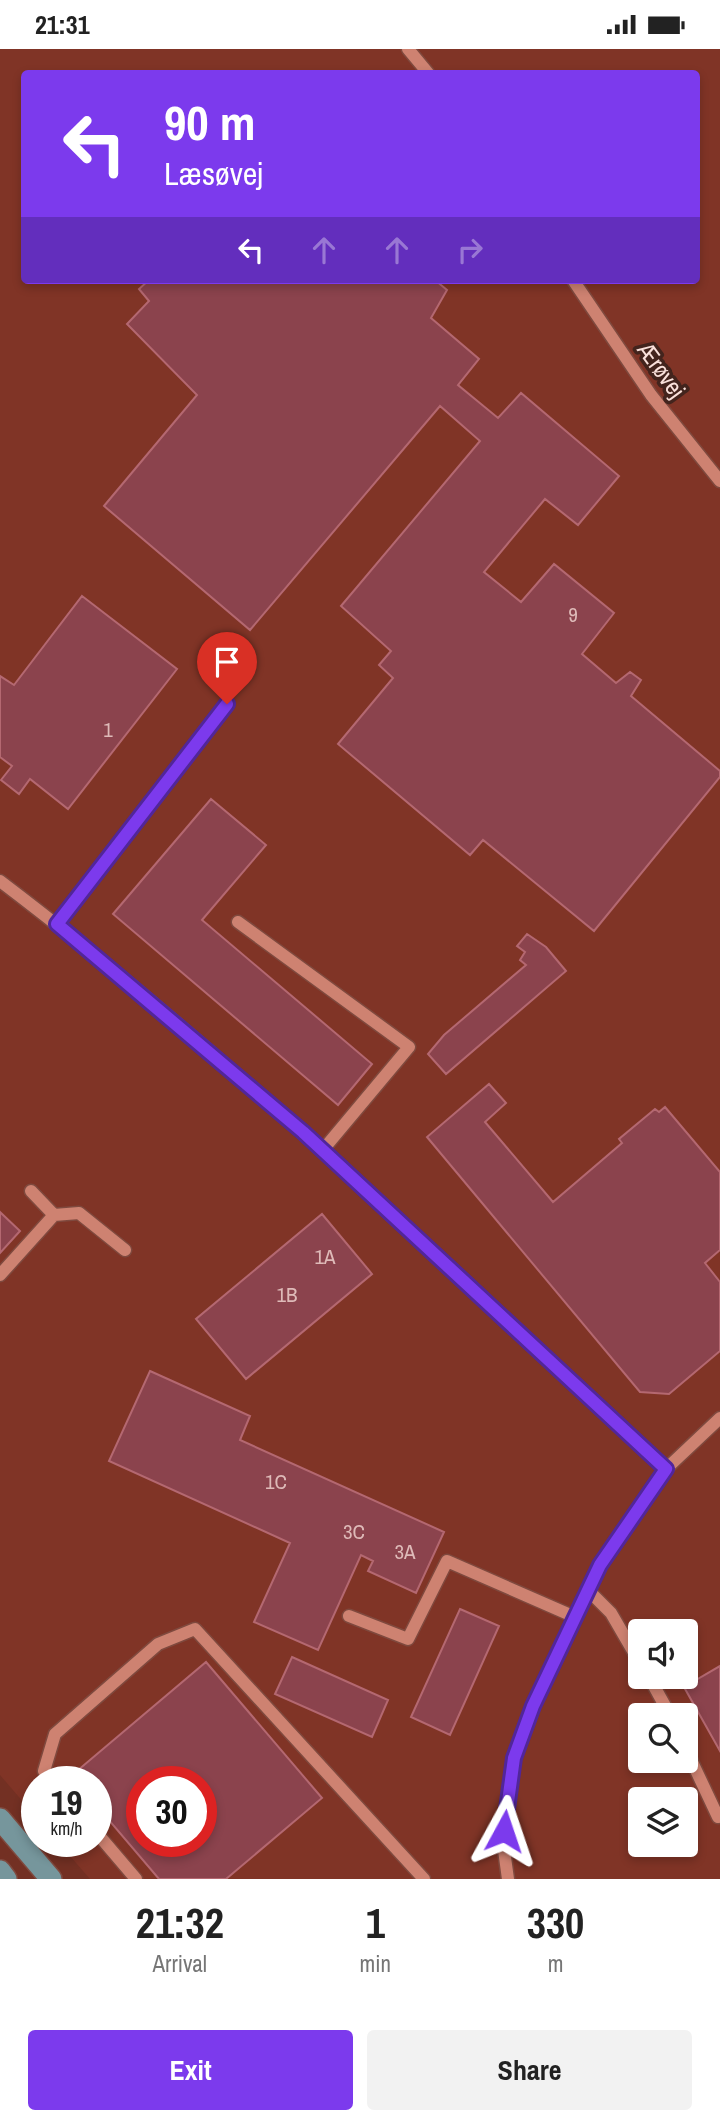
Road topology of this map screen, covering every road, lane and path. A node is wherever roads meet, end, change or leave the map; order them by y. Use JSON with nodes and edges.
{"nodes":[{"id":1,"x":408,"y":49,"type":"edge"},
{"id":2,"x":426,"y":70,"type":"edge"},
{"id":3,"x":576,"y":284,"type":"edge"},
{"id":4,"x":720,"y":481,"type":"edge"},
{"id":5,"x":227,"y":704,"type":"dead end"},
{"id":6,"x":0,"y":881,"type":"edge"},
{"id":7,"x":238,"y":922,"type":"dead end"},
{"id":8,"x":57,"y":924,"type":"junction"},
{"id":9,"x":323,"y":1151,"type":"junction"},
{"id":10,"x":31,"y":1191,"type":"dead end"},
{"id":11,"x":54,"y":1215,"type":"junction"},
{"id":12,"x":125,"y":1250,"type":"dead end"},
{"id":13,"x":0,"y":1275,"type":"edge"},
{"id":14,"x":720,"y":1418,"type":"edge"},
{"id":15,"x":666,"y":1469,"type":"junction"},
{"id":16,"x":588,"y":1590,"type":"junction"},
{"id":17,"x":349,"y":1615,"type":"dead end"},
{"id":18,"x":575,"y":1617,"type":"junction"},
{"id":19,"x":628,"y":1642,"type":"edge"},
{"id":20,"x":45,"y":1766,"type":"edge"},
{"id":21,"x":697,"y":1773,"type":"edge"},
{"id":22,"x":718,"y":1817,"type":"dead end"},
{"id":23,"x":0,"y":1819,"type":"edge"},
{"id":24,"x":112,"y":1851,"type":"edge"},
{"id":25,"x":0,"y":1871,"type":"edge"},
{"id":26,"x":6,"y":1879,"type":"edge"},
{"id":27,"x":51,"y":1879,"type":"edge"},
{"id":28,"x":136,"y":1879,"type":"edge"},
{"id":29,"x":424,"y":1879,"type":"edge"},
{"id":30,"x":508,"y":1879,"type":"edge"}],
"edges":[{"from":1,"to":2,"type":"street"},
{"from":3,"to":4,"type":"street","name":"Ærøvej"},
{"from":5,"to":8,"type":"street"},
{"from":6,"to":8,"type":"street"},
{"from":7,"to":9,"type":"street"},
{"from":8,"to":9,"type":"street"},
{"from":9,"to":15,"type":"street"},
{"from":10,"to":11,"type":"street"},
{"from":11,"to":12,"type":"street"},
{"from":11,"to":13,"type":"street"},
{"from":14,"to":15,"type":"street"},
{"from":15,"to":16,"type":"street"},
{"from":16,"to":18,"type":"street"},
{"from":16,"to":19,"type":"street"},
{"from":17,"to":18,"type":"street"},
{"from":18,"to":30,"type":"street"},
{"from":20,"to":29,"type":"street"},
{"from":21,"to":22,"type":"street"},
{"from":23,"to":27,"type":"main road"},
{"from":24,"to":28,"type":"street"},
{"from":25,"to":26,"type":"main road"}]}
